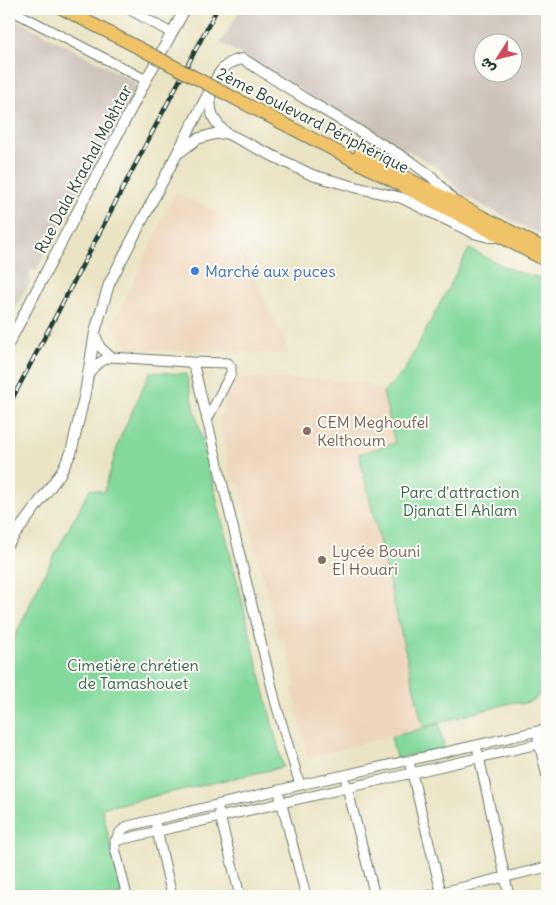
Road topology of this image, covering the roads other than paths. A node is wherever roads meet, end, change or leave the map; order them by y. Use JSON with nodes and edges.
{"nodes":[{"id":1,"x":9,"y":9,"type":"edge"},
{"id":2,"x":63,"y":9,"type":"edge"},
{"id":3,"x":80,"y":9,"type":"edge"},
{"id":4,"x":129,"y":9,"type":"edge"},
{"id":5,"x":185,"y":9,"type":"edge"},
{"id":6,"x":171,"y":33,"type":"junction"},
{"id":7,"x":140,"y":44,"type":"junction"},
{"id":8,"x":146,"y":80,"type":"junction"},
{"id":9,"x":210,"y":91,"type":"junction"},
{"id":10,"x":233,"y":93,"type":"junction"},
{"id":11,"x":226,"y":133,"type":"junction"},
{"id":12,"x":178,"y":154,"type":"junction"},
{"id":13,"x":454,"y":202,"type":"junction"},
{"id":14,"x":500,"y":237,"type":"junction"},
{"id":15,"x":547,"y":250,"type":"edge"},
{"id":16,"x":547,"y":261,"type":"edge"},
{"id":17,"x":95,"y":332,"type":"junction"},
{"id":18,"x":9,"y":343,"type":"edge"},
{"id":19,"x":112,"y":357,"type":"junction"},
{"id":20,"x":188,"y":362,"type":"junction"},
{"id":21,"x":88,"y":376,"type":"junction"},
{"id":22,"x":207,"y":420,"type":"junction"},
{"id":23,"x":9,"y":542,"type":"edge"},
{"id":24,"x":547,"y":729,"type":"edge"},
{"id":25,"x":536,"y":732,"type":"junction"},
{"id":26,"x":543,"y":743,"type":"edge"},
{"id":27,"x":476,"y":746,"type":"junction"},
{"id":28,"x":479,"y":758,"type":"junction"},
{"id":29,"x":409,"y":761,"type":"junction"},
{"id":30,"x":412,"y":774,"type":"junction"},
{"id":31,"x":344,"y":776,"type":"junction"},
{"id":32,"x":547,"y":777,"type":"edge"},
{"id":33,"x":300,"y":785,"type":"junction"},
{"id":34,"x":347,"y":788,"type":"junction"},
{"id":35,"x":278,"y":791,"type":"junction"},
{"id":36,"x":281,"y":802,"type":"junction"},
{"id":37,"x":217,"y":805,"type":"junction"},
{"id":38,"x":220,"y":816,"type":"junction"},
{"id":39,"x":154,"y":819,"type":"junction"},
{"id":40,"x":157,"y":831,"type":"junction"},
{"id":41,"x":115,"y":840,"type":"junction"},
{"id":42,"x":547,"y":867,"type":"edge"},
{"id":43,"x":504,"y":877,"type":"junction"},
{"id":44,"x":442,"y":894,"type":"edge"},
{"id":45,"x":127,"y":896,"type":"edge"},
{"id":46,"x":172,"y":896,"type":"edge"},
{"id":47,"x":240,"y":896,"type":"edge"},
{"id":48,"x":306,"y":896,"type":"edge"},
{"id":49,"x":375,"y":896,"type":"edge"},
{"id":50,"x":426,"y":896,"type":"edge"},
{"id":51,"x":509,"y":896,"type":"edge"}],
"edges":[{"from":1,"to":8,"type":"street"},
{"from":2,"to":7,"type":"main road","name":"2ème Boulevard Périphérique"},
{"from":3,"to":7,"type":"main road","name":"2ème Boulevard Périphérique"},
{"from":4,"to":6,"type":"street"},
{"from":5,"to":6,"type":"street","name":"Rue Dala Krachal Mokhtar"},
{"from":6,"to":8,"type":"street","name":"Rue Dala Krachal Mokhtar"},
{"from":7,"to":10,"type":"main road","name":"2ème Boulevard Périphérique"},
{"from":8,"to":18,"type":"street","name":"Rue Dala Krachal Mokhtar"},
{"from":9,"to":11,"type":"street"},
{"from":9,"to":12,"type":"street"},
{"from":9,"to":13,"type":"street"},
{"from":10,"to":13,"type":"main road","name":"2ème Boulevard Périphérique"},
{"from":10,"to":14,"type":"main road","name":"2ème Boulevard Périphérique"},
{"from":11,"to":12,"type":"street"},
{"from":11,"to":14,"type":"street"},
{"from":12,"to":17,"type":"street"},
{"from":13,"to":15,"type":"main road","name":"2ème Boulevard Périphérique"},
{"from":14,"to":16,"type":"main road","name":"2ème Boulevard Périphérique"},
{"from":17,"to":19,"type":"street"},
{"from":17,"to":21,"type":"street"},
{"from":19,"to":20,"type":"street"},
{"from":19,"to":21,"type":"street"},
{"from":20,"to":22,"type":"street"},
{"from":20,"to":22,"type":"street"},
{"from":21,"to":23,"type":"street"},
{"from":22,"to":33,"type":"street"},
{"from":24,"to":25,"type":"street"},
{"from":25,"to":26,"type":"street"},
{"from":25,"to":27,"type":"street"},
{"from":26,"to":28,"type":"street"},
{"from":26,"to":32,"type":"street"},
{"from":27,"to":28,"type":"street"},
{"from":27,"to":29,"type":"street"},
{"from":28,"to":30,"type":"street"},
{"from":28,"to":43,"type":"street"},
{"from":29,"to":30,"type":"street"},
{"from":29,"to":31,"type":"street"},
{"from":30,"to":34,"type":"street"},
{"from":30,"to":44,"type":"street"},
{"from":31,"to":33,"type":"street"},
{"from":31,"to":34,"type":"street"},
{"from":33,"to":35,"type":"street"},
{"from":34,"to":36,"type":"street"},
{"from":34,"to":49,"type":"street"},
{"from":35,"to":36,"type":"street"},
{"from":35,"to":37,"type":"street"},
{"from":36,"to":38,"type":"street"},
{"from":36,"to":48,"type":"street"},
{"from":37,"to":38,"type":"street"},
{"from":37,"to":39,"type":"street"},
{"from":38,"to":40,"type":"street"},
{"from":38,"to":47,"type":"street"},
{"from":39,"to":40,"type":"street"},
{"from":39,"to":41,"type":"street"},
{"from":40,"to":41,"type":"street"},
{"from":40,"to":46,"type":"street"},
{"from":41,"to":45,"type":"street"},
{"from":42,"to":43,"type":"street"},
{"from":43,"to":44,"type":"street"},
{"from":43,"to":51,"type":"street"},
{"from":44,"to":50,"type":"street"}]}
